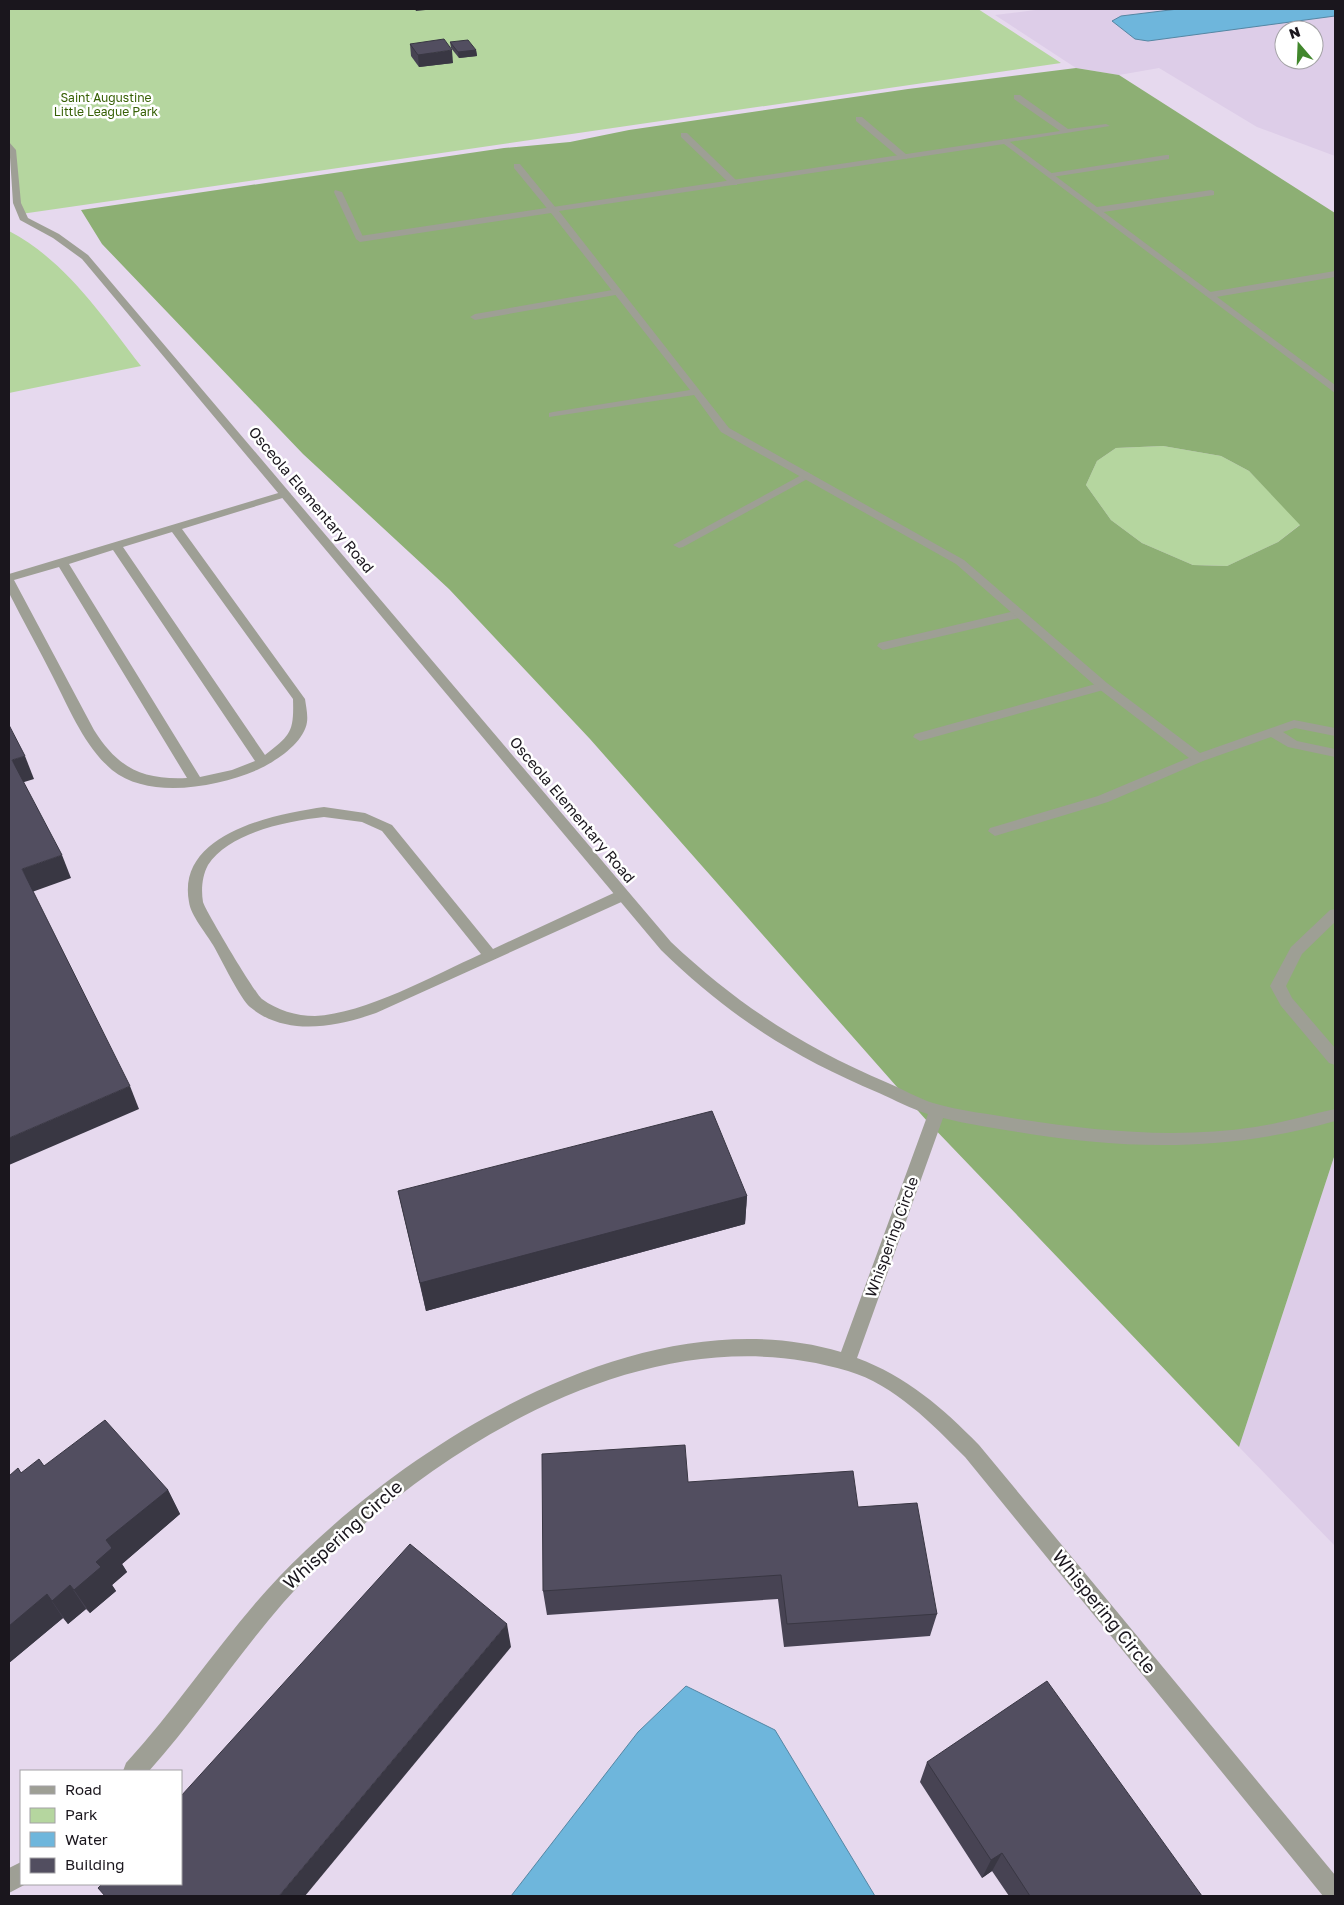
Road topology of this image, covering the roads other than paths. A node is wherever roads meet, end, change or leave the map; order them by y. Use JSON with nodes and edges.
{"nodes":[{"id":1,"x":1016,"y":97,"type":"dead end"},
{"id":2,"x":859,"y":119,"type":"dead end"},
{"id":3,"x":1106,"y":126,"type":"dead end"},
{"id":4,"x":1067,"y":132,"type":"junction"},
{"id":5,"x":684,"y":135,"type":"dead end"},
{"id":6,"x":1006,"y":142,"type":"junction"},
{"id":7,"x":9,"y":144,"type":"edge"},
{"id":8,"x":904,"y":157,"type":"junction"},
{"id":9,"x":1166,"y":157,"type":"dead end"},
{"id":10,"x":517,"y":166,"type":"dead end"},
{"id":11,"x":1052,"y":175,"type":"junction"},
{"id":12,"x":734,"y":182,"type":"junction"},
{"id":13,"x":338,"y":192,"type":"dead end"},
{"id":14,"x":1211,"y":192,"type":"dead end"},
{"id":15,"x":553,"y":210,"type":"junction"},
{"id":16,"x":1097,"y":210,"type":"junction"},
{"id":17,"x":1335,"y":274,"type":"edge"},
{"id":18,"x":618,"y":292,"type":"junction"},
{"id":19,"x":1210,"y":295,"type":"junction"},
{"id":20,"x":475,"y":317,"type":"dead end"},
{"id":21,"x":1335,"y":390,"type":"edge"},
{"id":22,"x":697,"y":392,"type":"junction"},
{"id":23,"x":553,"y":415,"type":"dead end"},
{"id":24,"x":807,"y":475,"type":"junction"},
{"id":25,"x":285,"y":494,"type":"junction"},
{"id":26,"x":174,"y":528,"type":"junction"},
{"id":27,"x":679,"y":544,"type":"dead end"},
{"id":28,"x":116,"y":546,"type":"junction"},
{"id":29,"x":62,"y":562,"type":"junction"},
{"id":30,"x":9,"y":580,"type":"edge"},
{"id":31,"x":1019,"y":614,"type":"junction"},
{"id":32,"x":883,"y":646,"type":"dead end"},
{"id":33,"x":1103,"y":686,"type":"junction"},
{"id":34,"x":1273,"y":732,"type":"junction"},
{"id":35,"x":1335,"y":732,"type":"edge"},
{"id":36,"x":920,"y":737,"type":"dead end"},
{"id":37,"x":1335,"y":753,"type":"edge"},
{"id":38,"x":1198,"y":758,"type":"junction"},
{"id":39,"x":263,"y":762,"type":"junction"},
{"id":40,"x":197,"y":783,"type":"junction"},
{"id":41,"x":995,"y":831,"type":"dead end"},
{"id":42,"x":623,"y":895,"type":"junction"},
{"id":43,"x":1335,"y":914,"type":"edge"},
{"id":44,"x":491,"y":956,"type":"junction"},
{"id":45,"x":1335,"y":1058,"type":"edge"},
{"id":46,"x":937,"y":1111,"type":"junction"},
{"id":47,"x":1335,"y":1115,"type":"edge"},
{"id":48,"x":846,"y":1362,"type":"junction"},
{"id":49,"x":135,"y":1770,"type":"edge"},
{"id":50,"x":20,"y":1874,"type":"edge"},
{"id":51,"x":9,"y":1882,"type":"edge"},
{"id":52,"x":1335,"y":1893,"type":"edge"}],
"edges":[{"from":1,"to":4,"type":"street"},
{"from":2,"to":8,"type":"street"},
{"from":3,"to":4,"type":"street"},
{"from":4,"to":6,"type":"street"},
{"from":5,"to":12,"type":"street"},
{"from":6,"to":8,"type":"street"},
{"from":6,"to":11,"type":"street"},
{"from":7,"to":25,"type":"street","name":"Osceola Elementary Road"},
{"from":8,"to":12,"type":"street"},
{"from":9,"to":11,"type":"street"},
{"from":10,"to":15,"type":"street"},
{"from":11,"to":16,"type":"street"},
{"from":12,"to":15,"type":"street"},
{"from":13,"to":15,"type":"street"},
{"from":14,"to":16,"type":"street"},
{"from":15,"to":18,"type":"street"},
{"from":16,"to":19,"type":"street"},
{"from":17,"to":19,"type":"street"},
{"from":18,"to":20,"type":"street"},
{"from":18,"to":22,"type":"street"},
{"from":19,"to":21,"type":"street"},
{"from":22,"to":23,"type":"street"},
{"from":22,"to":24,"type":"street"},
{"from":24,"to":27,"type":"street"},
{"from":24,"to":31,"type":"street"},
{"from":25,"to":26,"type":"street"},
{"from":25,"to":42,"type":"street","name":"Osceola Elementary Road"},
{"from":26,"to":28,"type":"street"},
{"from":26,"to":39,"type":"street"},
{"from":28,"to":29,"type":"street"},
{"from":28,"to":39,"type":"street"},
{"from":29,"to":30,"type":"street"},
{"from":29,"to":40,"type":"street"},
{"from":30,"to":40,"type":"street"},
{"from":31,"to":32,"type":"street"},
{"from":31,"to":33,"type":"street"},
{"from":33,"to":36,"type":"street"},
{"from":33,"to":38,"type":"street"},
{"from":34,"to":35,"type":"street"},
{"from":34,"to":37,"type":"street"},
{"from":34,"to":38,"type":"street"},
{"from":38,"to":41,"type":"street"},
{"from":39,"to":40,"type":"street"},
{"from":42,"to":44,"type":"street"},
{"from":42,"to":46,"type":"street","name":"Osceola Elementary Road"},
{"from":43,"to":45,"type":"street"},
{"from":44,"to":44,"type":"street"},
{"from":46,"to":47,"type":"street","name":"Osceola Elementary Road"},
{"from":46,"to":48,"type":"street","name":"Whispering Circle"},
{"from":48,"to":49,"type":"street","name":"Whispering Circle"},
{"from":48,"to":52,"type":"street","name":"Whispering Circle"},
{"from":50,"to":51,"type":"street"}]}
